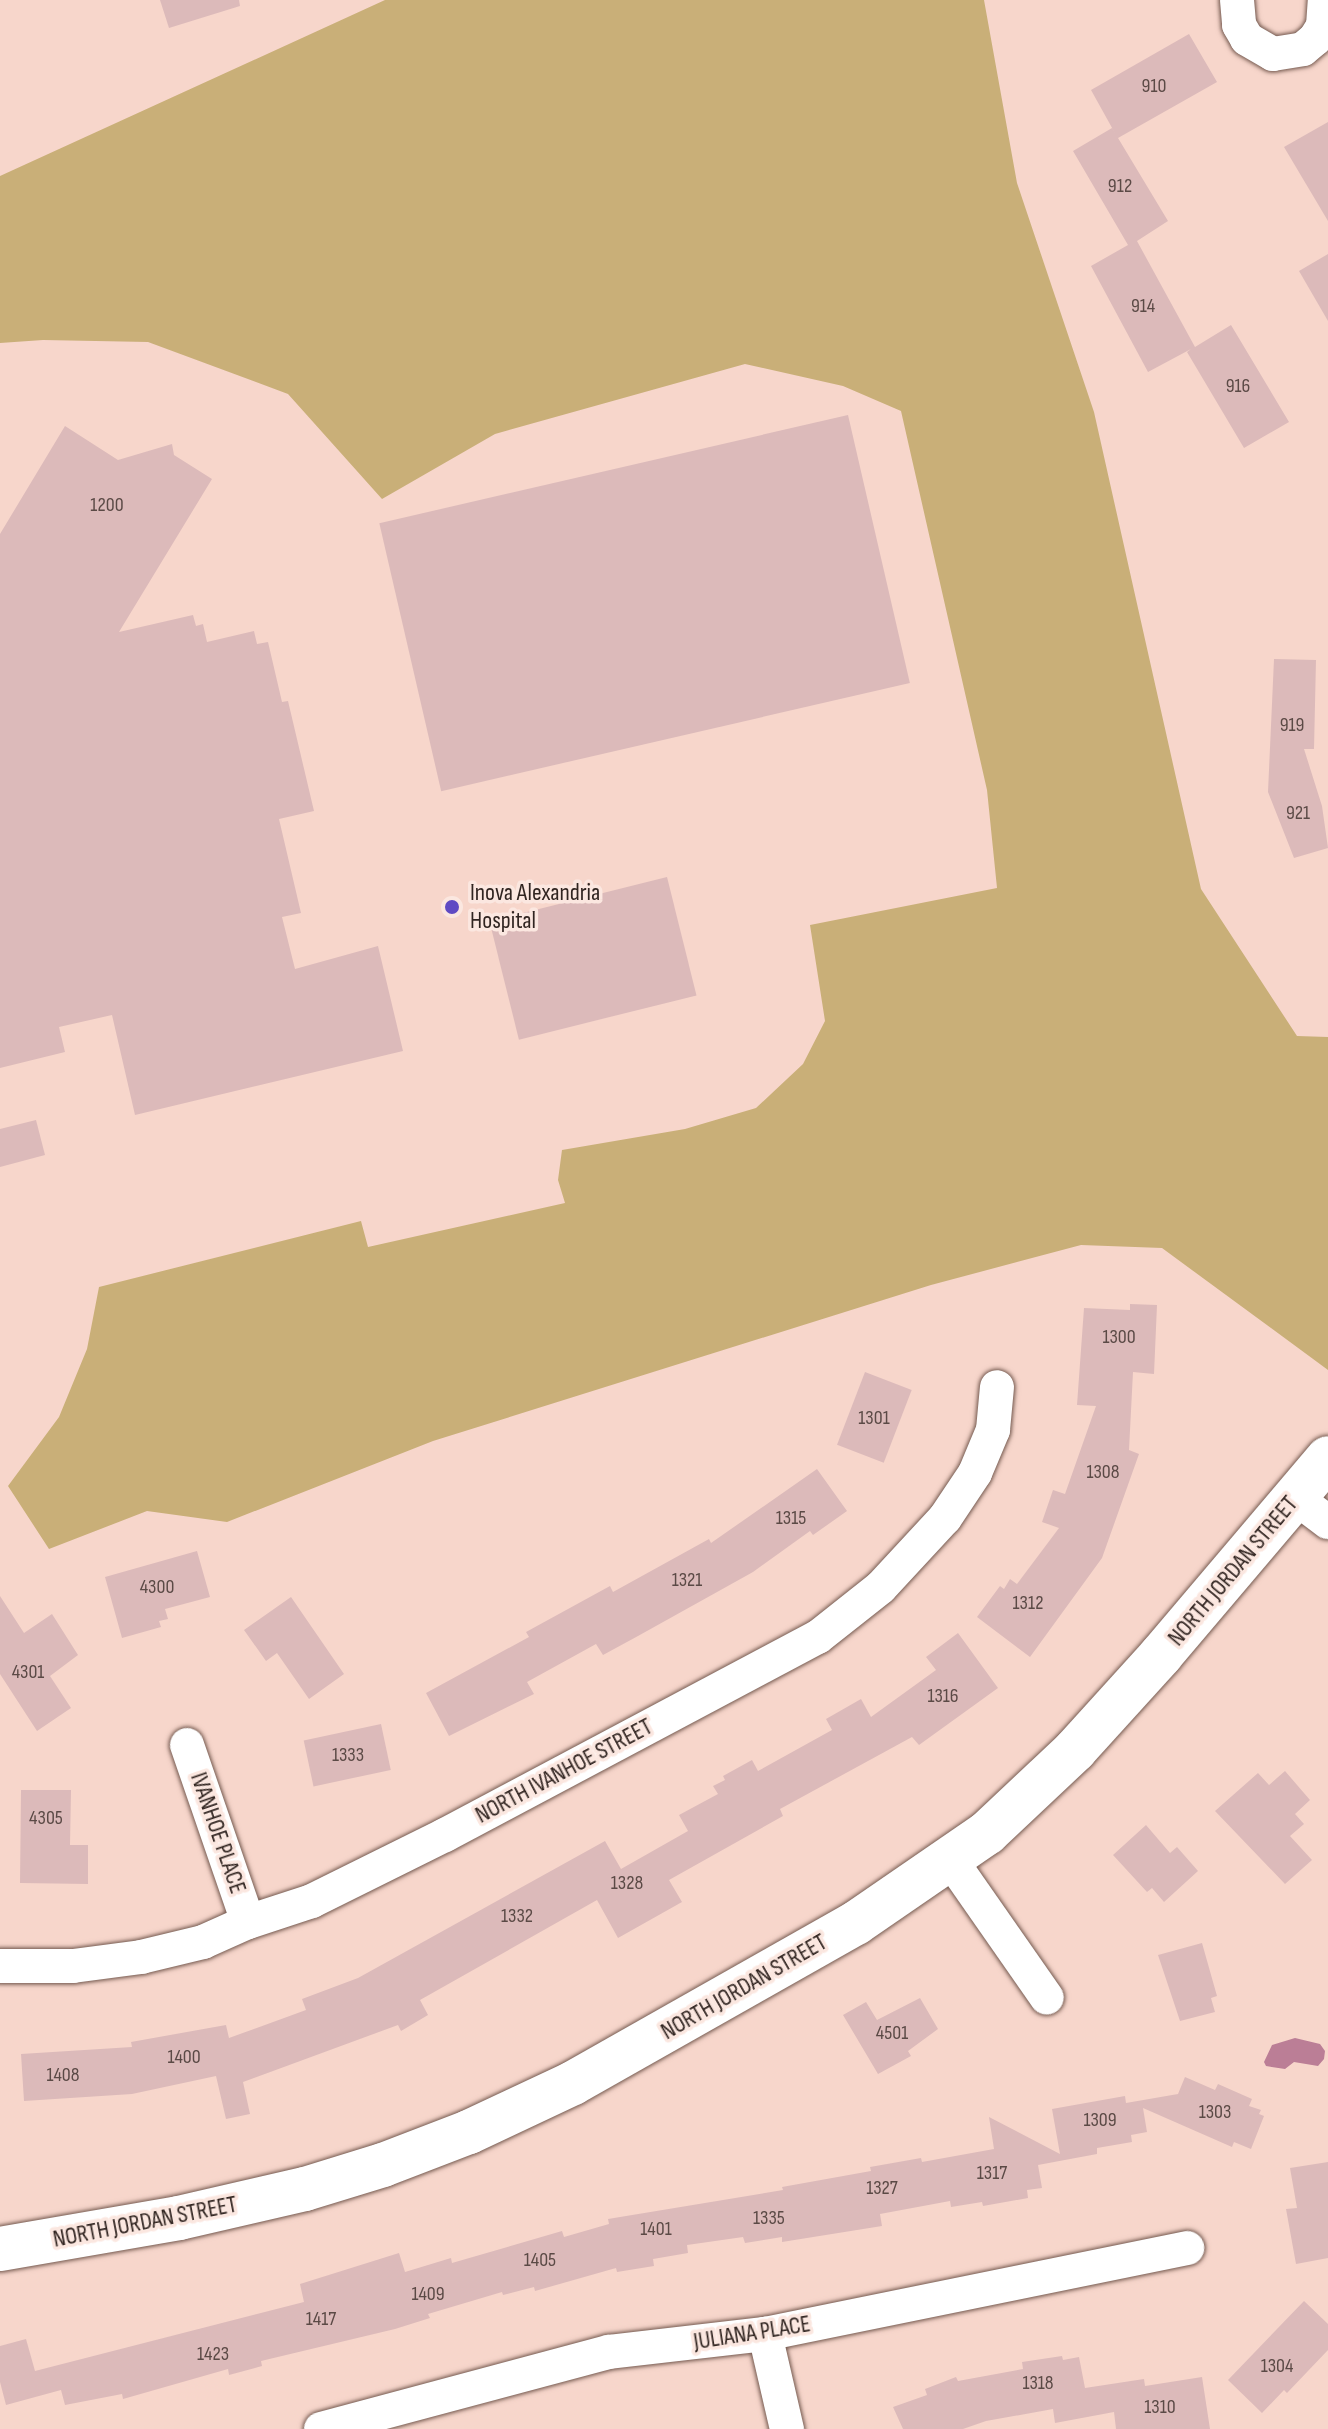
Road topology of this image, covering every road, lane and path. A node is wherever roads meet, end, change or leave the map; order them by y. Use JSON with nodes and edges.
{"nodes":[{"id":1,"x":1237,"y":0,"type":"edge"},
{"id":2,"x":1325,"y":0,"type":"edge"},
{"id":3,"x":997,"y":1387,"type":"dead end"},
{"id":4,"x":1328,"y":1458,"type":"edge"},
{"id":5,"x":1312,"y":1510,"type":"edge"},
{"id":6,"x":187,"y":1745,"type":"dead end"},
{"id":7,"x":950,"y":1859,"type":"junction"},
{"id":8,"x":248,"y":1922,"type":"junction"},
{"id":9,"x":0,"y":1966,"type":"edge"},
{"id":10,"x":1047,"y":1998,"type":"dead end"},
{"id":11,"x":1187,"y":2248,"type":"dead end"},
{"id":12,"x":0,"y":2249,"type":"edge"},
{"id":13,"x":765,"y":2334,"type":"junction"},
{"id":14,"x":321,"y":2429,"type":"edge"},
{"id":15,"x":787,"y":2429,"type":"edge"}],
"edges":[{"from":1,"to":2,"type":"street"},
{"from":3,"to":8,"type":"street","name":"NORTH IVANHOE STREET"},
{"from":4,"to":5,"type":"street","name":"NORTH JORDAN STREET"},
{"from":5,"to":7,"type":"street","name":"NORTH JORDAN STREET"},
{"from":6,"to":8,"type":"street","name":"IVANHOE PLACE"},
{"from":7,"to":10,"type":"street"},
{"from":7,"to":12,"type":"street","name":"NORTH JORDAN STREET"},
{"from":8,"to":9,"type":"street","name":"NORTH IVANHOE STREET"},
{"from":11,"to":13,"type":"street","name":"JULIANA PLACE"},
{"from":13,"to":14,"type":"street","name":"JULIANA PLACE"},
{"from":13,"to":15,"type":"street"}]}
